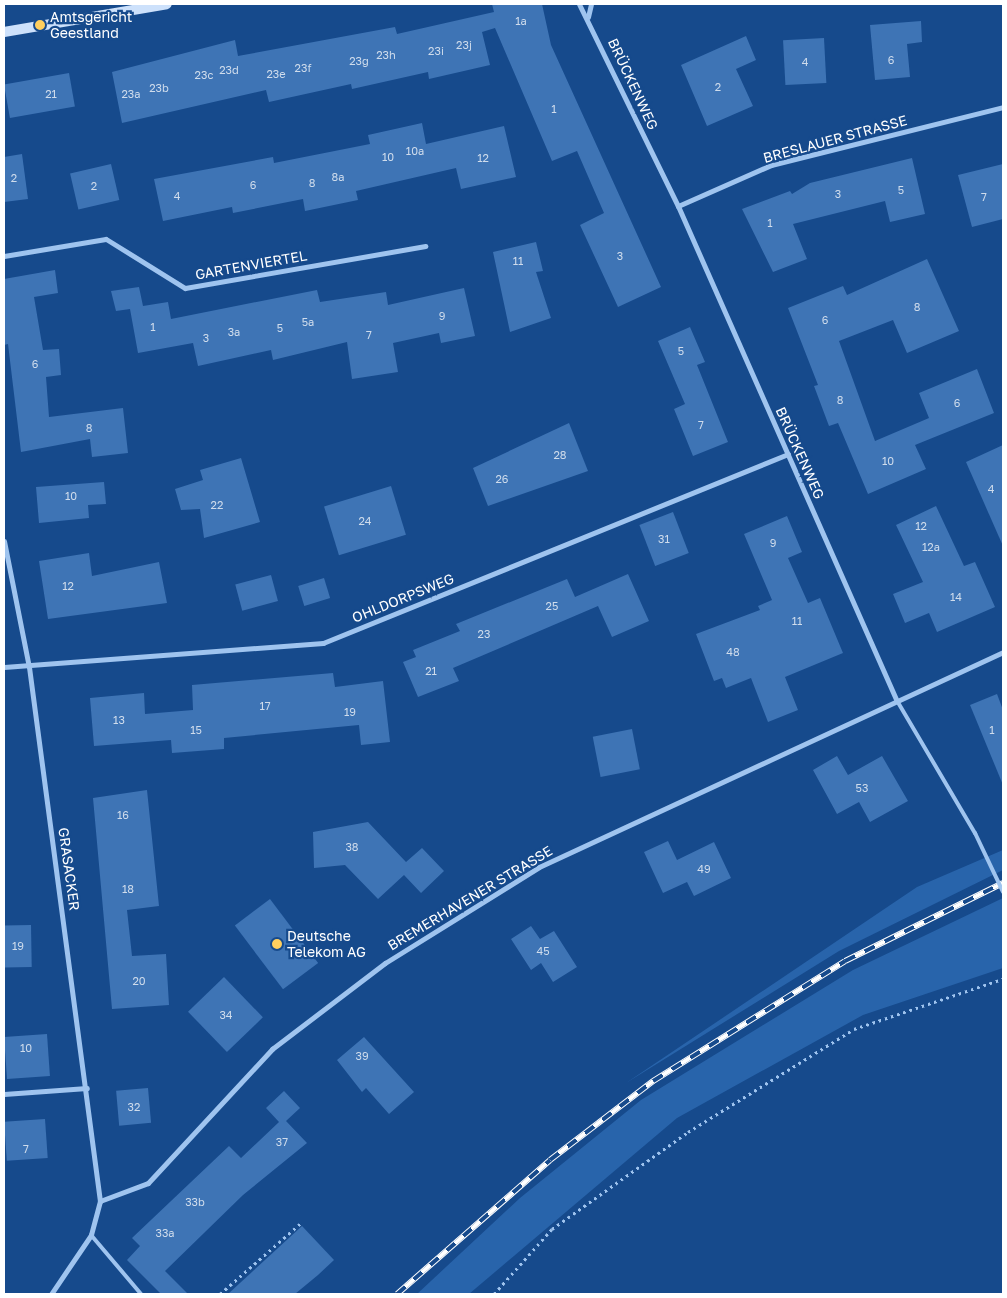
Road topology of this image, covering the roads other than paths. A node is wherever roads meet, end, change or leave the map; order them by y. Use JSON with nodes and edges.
{"nodes":[{"id":1,"x":167,"y":4,"type":"edge"},
{"id":2,"x":579,"y":4,"type":"edge"},
{"id":3,"x":591,"y":4,"type":"edge"},
{"id":4,"x":588,"y":17,"type":"junction"},
{"id":5,"x":4,"y":32,"type":"edge"},
{"id":6,"x":1003,"y":107,"type":"edge"},
{"id":7,"x":678,"y":206,"type":"junction"},
{"id":8,"x":425,"y":246,"type":"dead end"},
{"id":9,"x":4,"y":256,"type":"edge"},
{"id":10,"x":788,"y":454,"type":"junction"},
{"id":11,"x":4,"y":541,"type":"edge"},
{"id":12,"x":1003,"y":652,"type":"edge"},
{"id":13,"x":4,"y":667,"type":"edge"},
{"id":14,"x":30,"y":667,"type":"junction"},
{"id":15,"x":896,"y":699,"type":"junction"},
{"id":16,"x":1003,"y":892,"type":"edge"},
{"id":17,"x":87,"y":1088,"type":"junction"},
{"id":18,"x":4,"y":1094,"type":"edge"},
{"id":19,"x":100,"y":1201,"type":"junction"},
{"id":20,"x":91,"y":1236,"type":"junction"},
{"id":21,"x":50,"y":1294,"type":"edge"},
{"id":22,"x":141,"y":1294,"type":"edge"}],
"edges":[{"from":1,"to":5,"type":"main road"},
{"from":2,"to":4,"type":"street","name":"BRÜCKENWEG"},
{"from":3,"to":4,"type":"street"},
{"from":4,"to":7,"type":"street","name":"BRÜCKENWEG"},
{"from":6,"to":7,"type":"street","name":"BRESLAUER STRASSE"},
{"from":7,"to":10,"type":"street","name":"BRÜCKENWEG"},
{"from":8,"to":9,"type":"street","name":"GARTENVIERTEL"},
{"from":10,"to":14,"type":"street","name":"OHLDORPSWEG"},
{"from":10,"to":15,"type":"street","name":"BRÜCKENWEG"},
{"from":11,"to":14,"type":"street","name":"GRASACKER"},
{"from":12,"to":15,"type":"street","name":"BREMERHAVENER STRASSE"},
{"from":13,"to":14,"type":"street","name":"OHLDORPSWEG"},
{"from":14,"to":17,"type":"street","name":"GRASACKER"},
{"from":15,"to":16,"type":"lane","name":"BRÜCKENWEG","bridge":true},
{"from":15,"to":19,"type":"street","name":"BREMERHAVENER STRASSE"},
{"from":17,"to":18,"type":"street"},
{"from":17,"to":19,"type":"street","name":"GRASACKER"},
{"from":19,"to":20,"type":"street"},
{"from":20,"to":21,"type":"street"},
{"from":20,"to":22,"type":"lane"}]}
